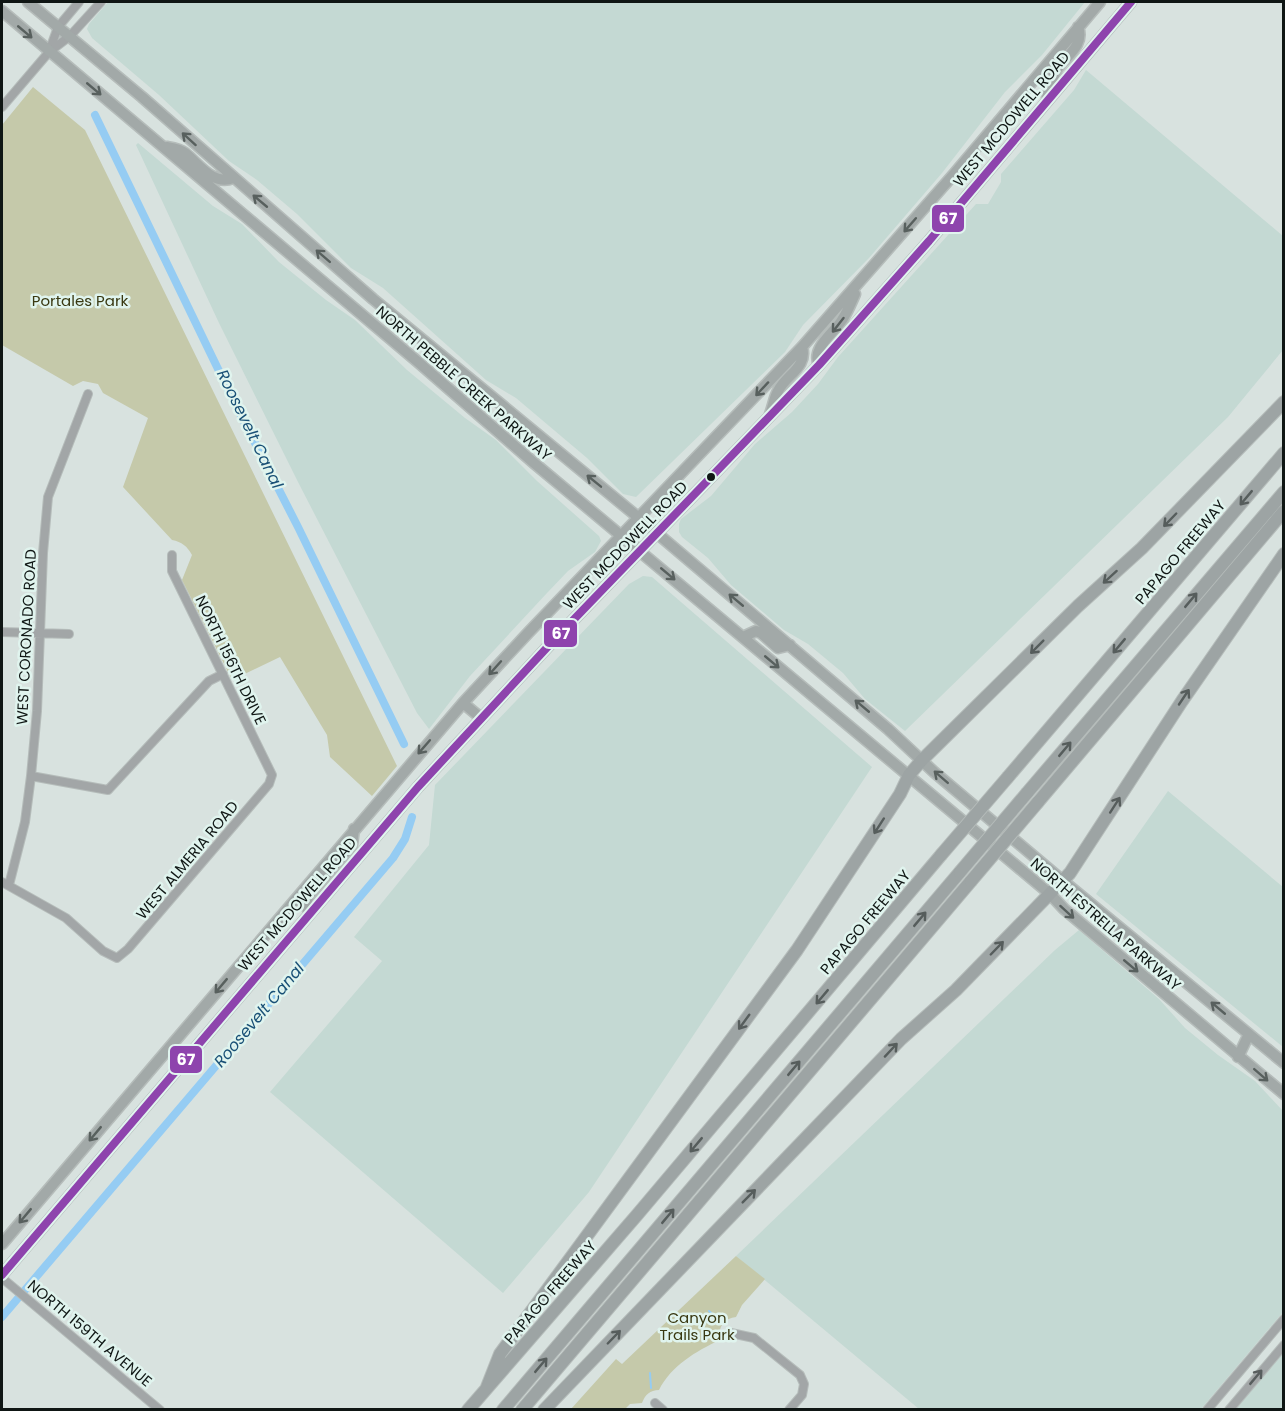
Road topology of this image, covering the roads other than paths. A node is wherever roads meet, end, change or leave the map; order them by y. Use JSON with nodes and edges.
{"nodes":[{"id":1,"x":28,"y":2,"type":"edge"},
{"id":2,"x":79,"y":2,"type":"edge"},
{"id":3,"x":100,"y":2,"type":"edge"},
{"id":4,"x":1100,"y":2,"type":"edge"},
{"id":5,"x":1131,"y":2,"type":"edge"},
{"id":6,"x":2,"y":11,"type":"edge"},
{"id":7,"x":58,"y":27,"type":"junction"},
{"id":8,"x":1078,"y":27,"type":"junction"},
{"id":9,"x":70,"y":36,"type":"junction"},
{"id":10,"x":50,"y":52,"type":"junction"},
{"id":11,"x":1045,"y":103,"type":"junction"},
{"id":12,"x":2,"y":107,"type":"edge"},
{"id":13,"x":161,"y":145,"type":"junction"},
{"id":14,"x":233,"y":178,"type":"junction"},
{"id":15,"x":860,"y":283,"type":"junction"},
{"id":16,"x":802,"y":346,"type":"junction"},
{"id":17,"x":819,"y":364,"type":"junction"},
{"id":18,"x":88,"y":394,"type":"dead end"},
{"id":19,"x":1284,"y":402,"type":"edge"},
{"id":20,"x":769,"y":417,"type":"junction"},
{"id":21,"x":1284,"y":453,"type":"edge"},
{"id":22,"x":1284,"y":492,"type":"edge"},
{"id":23,"x":1284,"y":511,"type":"edge"},
{"id":24,"x":639,"y":518,"type":"junction"},
{"id":25,"x":656,"y":533,"type":"junction"},
{"id":26,"x":622,"y":536,"type":"junction"},
{"id":27,"x":640,"y":551,"type":"junction"},
{"id":28,"x":1284,"y":554,"type":"edge"},
{"id":29,"x":172,"y":555,"type":"dead end"},
{"id":30,"x":2,"y":632,"type":"edge"},
{"id":31,"x":40,"y":633,"type":"junction"},
{"id":32,"x":69,"y":634,"type":"dead end"},
{"id":33,"x":742,"y":637,"type":"junction"},
{"id":34,"x":790,"y":645,"type":"junction"},
{"id":35,"x":223,"y":674,"type":"junction"},
{"id":36,"x":463,"y":703,"type":"junction"},
{"id":37,"x":481,"y":718,"type":"junction"},
{"id":38,"x":922,"y":760,"type":"junction"},
{"id":39,"x":272,"y":775,"type":"joint"},
{"id":40,"x":909,"y":775,"type":"junction"},
{"id":41,"x":31,"y":776,"type":"junction"},
{"id":42,"x":354,"y":829,"type":"junction"},
{"id":43,"x":1063,"y":881,"type":"junction"},
{"id":44,"x":5,"y":883,"type":"edge"},
{"id":45,"x":1050,"y":894,"type":"junction"},
{"id":46,"x":309,"y":913,"type":"junction"},
{"id":47,"x":1249,"y":1034,"type":"junction"},
{"id":48,"x":1238,"y":1057,"type":"junction"},
{"id":49,"x":1284,"y":1063,"type":"edge"},
{"id":50,"x":1284,"y":1095,"type":"edge"},
{"id":51,"x":2,"y":1244,"type":"edge"},
{"id":52,"x":2,"y":1277,"type":"edge"},
{"id":53,"x":1284,"y":1319,"type":"edge"},
{"id":54,"x":731,"y":1333,"type":"dead end"},
{"id":55,"x":1284,"y":1345,"type":"edge"},
{"id":56,"x":488,"y":1387,"type":"junction"},
{"id":57,"x":655,"y":1403,"type":"dead end"},
{"id":58,"x":160,"y":1410,"type":"edge"},
{"id":59,"x":468,"y":1410,"type":"edge"},
{"id":60,"x":503,"y":1410,"type":"edge"},
{"id":61,"x":522,"y":1410,"type":"edge"},
{"id":62,"x":544,"y":1410,"type":"edge"},
{"id":63,"x":663,"y":1410,"type":"edge"},
{"id":64,"x":789,"y":1410,"type":"edge"},
{"id":65,"x":1208,"y":1410,"type":"edge"},
{"id":66,"x":1229,"y":1410,"type":"edge"}],
"edges":[{"from":1,"to":7,"type":"main road","name":"NORTH PEBBLE CREEK PARKWAY"},
{"from":2,"to":7,"type":"street"},
{"from":3,"to":9,"type":"street"},
{"from":4,"to":8,"type":"main road","name":"WEST MCDOWELL ROAD"},
{"from":5,"to":11,"type":"main road","name":"WEST MCDOWELL ROAD"},
{"from":6,"to":10,"type":"main road","name":"NORTH PEBBLE CREEK PARKWAY","one_way":true},
{"from":7,"to":9,"type":"main road","name":"NORTH PEBBLE CREEK PARKWAY"},
{"from":7,"to":10,"type":"street"},
{"from":8,"to":11,"type":"main road"},
{"from":8,"to":15,"type":"main road","name":"WEST MCDOWELL ROAD","one_way":true},
{"from":9,"to":10,"type":"street"},
{"from":14,"to":9,"type":"main road","name":"NORTH PEBBLE CREEK PARKWAY","one_way":true},
{"from":10,"to":12,"type":"street"},
{"from":10,"to":13,"type":"main road","name":"NORTH PEBBLE CREEK PARKWAY","one_way":true},
{"from":11,"to":17,"type":"main road","name":"WEST MCDOWELL ROAD"},
{"from":13,"to":14,"type":"main road"},
{"from":13,"to":26,"type":"main road","name":"NORTH PEBBLE CREEK PARKWAY"},
{"from":24,"to":14,"type":"main road","name":"NORTH PEBBLE CREEK PARKWAY","one_way":true},
{"from":15,"to":16,"type":"main road","name":"WEST MCDOWELL ROAD"},
{"from":15,"to":17,"type":"main road","one_way":true},
{"from":16,"to":20,"type":"main road"},
{"from":16,"to":24,"type":"main road","name":"WEST MCDOWELL ROAD","one_way":true},
{"from":17,"to":20,"type":"main road","name":"WEST MCDOWELL ROAD"},
{"from":18,"to":31,"type":"street","name":"WEST CORONADO ROAD"},
{"from":19,"to":38,"type":"highway","one_way":true},
{"from":20,"to":25,"type":"main road","name":"WEST MCDOWELL ROAD"},
{"from":21,"to":56,"type":"highway","name":"PAPAGO FREEWAY","one_way":true,"bridge":true},
{"from":60,"to":22,"type":"highway","one_way":true,"bridge":true},
{"from":23,"to":61,"type":"highway","bridge":true},
{"from":24,"to":25,"type":"main road","name":"NORTH PEBBLE CREEK PARKWAY"},
{"from":24,"to":26,"type":"main road","name":"WEST MCDOWELL ROAD"},
{"from":25,"to":27,"type":"main road","name":"WEST MCDOWELL ROAD"},
{"from":34,"to":25,"type":"main road","name":"NORTH PEBBLE CREEK PARKWAY","one_way":true},
{"from":26,"to":27,"type":"main road","name":"NORTH PEBBLE CREEK PARKWAY"},
{"from":26,"to":36,"type":"main road","name":"WEST MCDOWELL ROAD","one_way":true},
{"from":27,"to":33,"type":"main road","name":"NORTH PEBBLE CREEK PARKWAY","one_way":true},
{"from":27,"to":37,"type":"main road","name":"WEST MCDOWELL ROAD"},
{"from":43,"to":28,"type":"highway","one_way":true},
{"from":29,"to":35,"type":"street","name":"NORTH 156TH DRIVE"},
{"from":30,"to":31,"type":"street"},
{"from":31,"to":32,"type":"street"},
{"from":31,"to":41,"type":"street","name":"WEST CORONADO ROAD"},
{"from":33,"to":34,"type":"main road"},
{"from":33,"to":40,"type":"main road","name":"NORTH PEBBLE CREEK PARKWAY","one_way":true},
{"from":38,"to":34,"type":"main road","name":"NORTH PEBBLE CREEK PARKWAY","one_way":true},
{"from":35,"to":39,"type":"street","name":"NORTH 156TH DRIVE"},
{"from":35,"to":41,"type":"street"},
{"from":36,"to":37,"type":"main road"},
{"from":36,"to":42,"type":"main road","name":"WEST MCDOWELL ROAD","one_way":true},
{"from":37,"to":46,"type":"main road","name":"WEST MCDOWELL ROAD"},
{"from":38,"to":40,"type":"highway"},
{"from":43,"to":38,"type":"main road","name":"NORTH ESTRELLA PARKWAY","one_way":true},
{"from":39,"to":44,"type":"street","name":"WEST ALMERIA ROAD"},
{"from":40,"to":45,"type":"main road","name":"NORTH ESTRELLA PARKWAY"},
{"from":40,"to":56,"type":"highway","one_way":true},
{"from":41,"to":44,"type":"street","name":"WEST CORONADO ROAD"},
{"from":42,"to":46,"type":"main road"},
{"from":42,"to":51,"type":"main road","name":"WEST MCDOWELL ROAD","one_way":true},
{"from":43,"to":45,"type":"highway"},
{"from":47,"to":43,"type":"main road","name":"NORTH ESTRELLA PARKWAY","one_way":true},
{"from":45,"to":48,"type":"main road","name":"NORTH ESTRELLA PARKWAY","one_way":true},
{"from":62,"to":45,"type":"highway","one_way":true},
{"from":46,"to":52,"type":"main road","name":"WEST MCDOWELL ROAD"},
{"from":47,"to":48,"type":"main road"},
{"from":47,"to":49,"type":"main road","name":"NORTH ESTRELLA PARKWAY"},
{"from":48,"to":50,"type":"main road","name":"NORTH ESTRELLA PARKWAY","one_way":true},
{"from":52,"to":58,"type":"street","name":"NORTH 159TH AVENUE"},
{"from":53,"to":65,"type":"street"},
{"from":54,"to":64,"type":"street"},
{"from":66,"to":55,"type":"street","one_way":true},
{"from":56,"to":59,"type":"highway","name":"PAPAGO FREEWAY"},
{"from":57,"to":63,"type":"street"}]}
